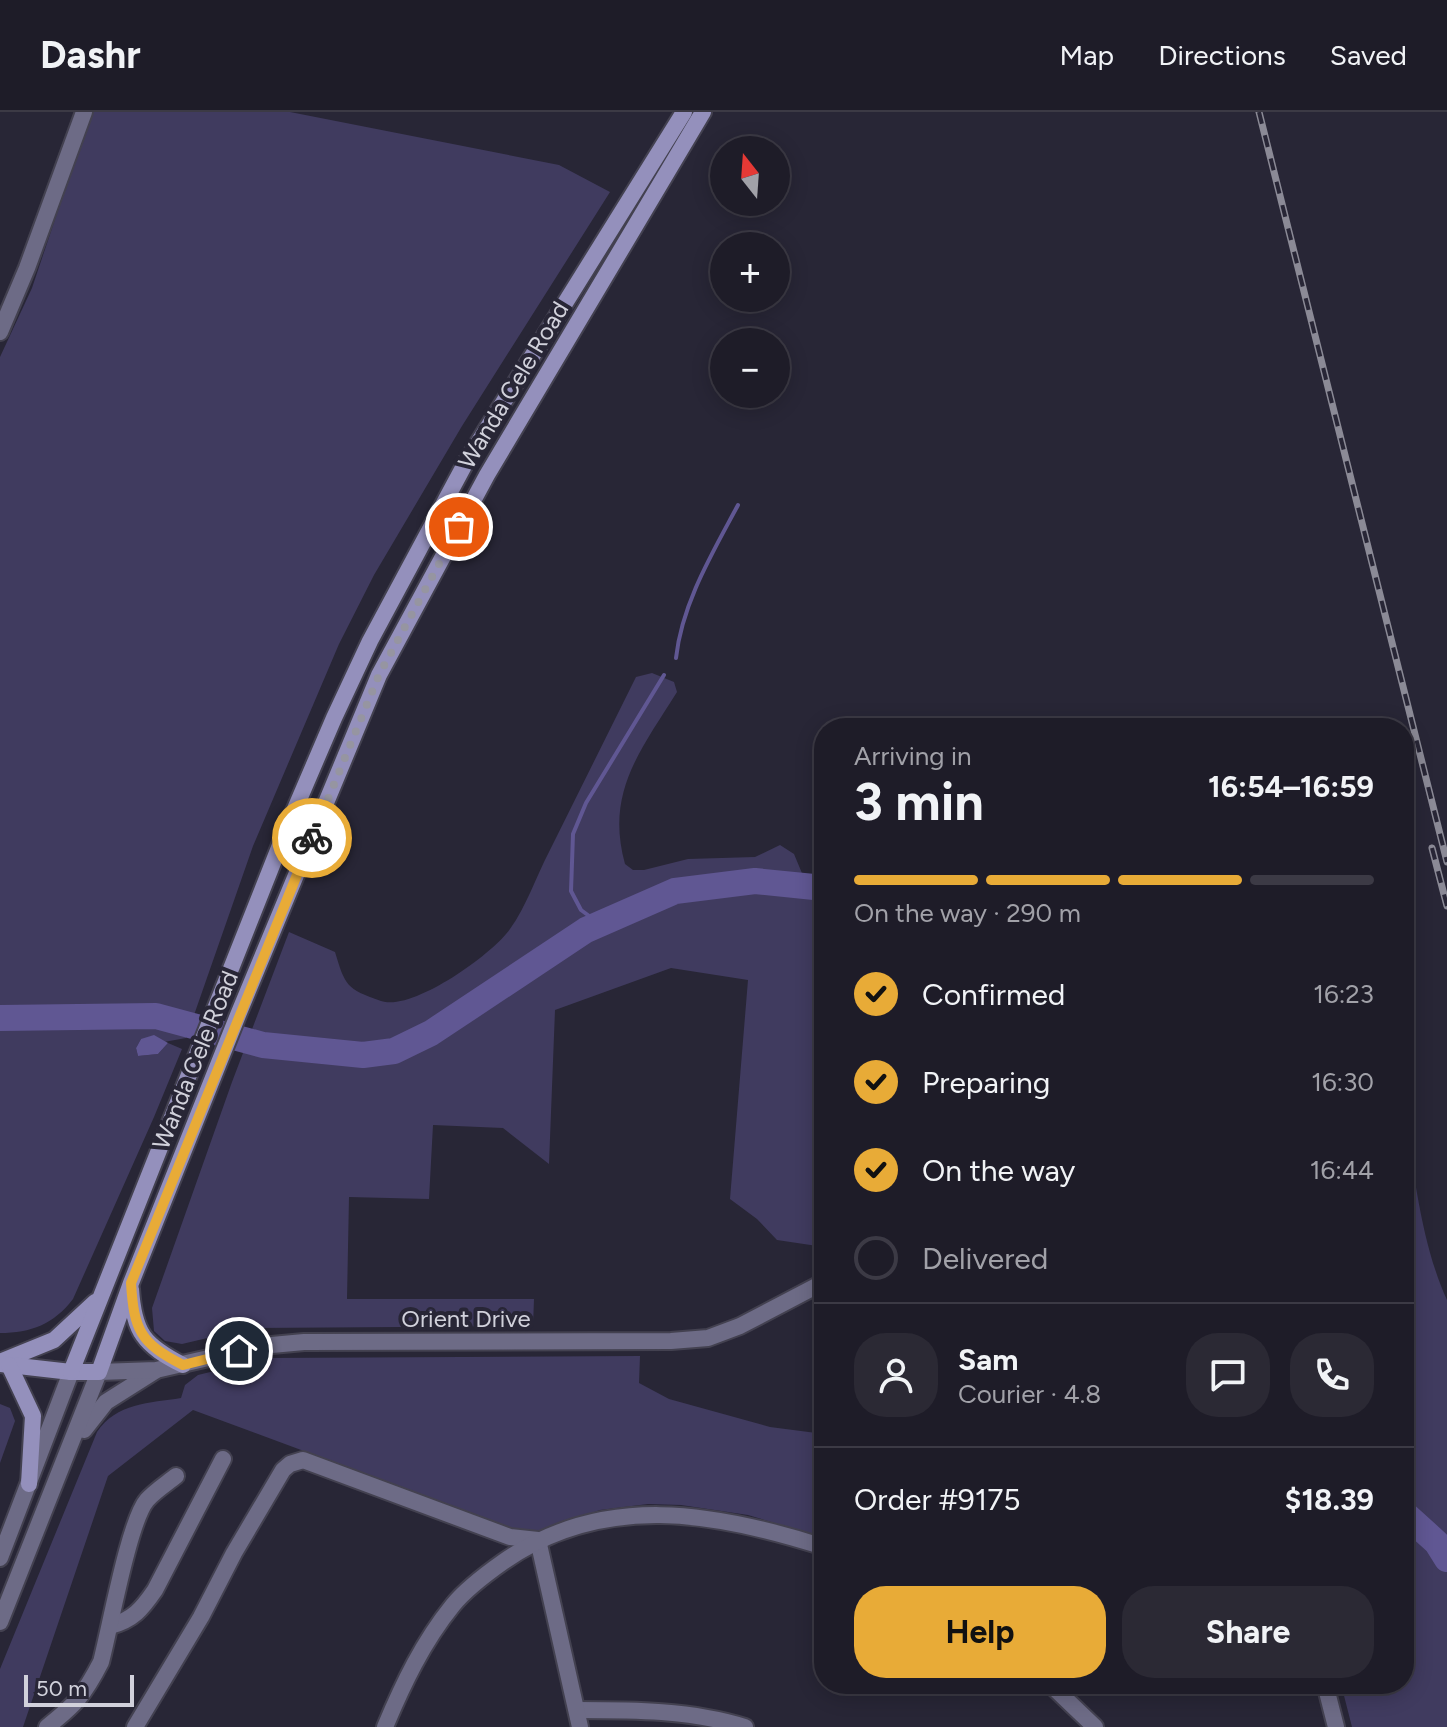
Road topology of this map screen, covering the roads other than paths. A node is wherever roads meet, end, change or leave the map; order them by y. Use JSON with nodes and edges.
{"nodes":[{"id":1,"x":84,"y":112,"type":"edge"},
{"id":2,"x":684,"y":112,"type":"edge"},
{"id":3,"x":703,"y":112,"type":"edge"},
{"id":4,"x":0,"y":332,"type":"edge"},
{"id":5,"x":131,"y":1283,"type":"junction"},
{"id":6,"x":814,"y":1287,"type":"edge"},
{"id":7,"x":103,"y":1293,"type":"junction"},
{"id":8,"x":3,"y":1364,"type":"edge"},
{"id":9,"x":183,"y":1365,"type":"junction"},
{"id":10,"x":156,"y":1370,"type":"junction"},
{"id":11,"x":71,"y":1372,"type":"junction"},
{"id":12,"x":99,"y":1372,"type":"junction"},
{"id":13,"x":71,"y":1447,"type":"junction"},
{"id":14,"x":223,"y":1459,"type":"dead end"},
{"id":15,"x":176,"y":1476,"type":"dead end"},
{"id":16,"x":29,"y":1484,"type":"junction"},
{"id":17,"x":538,"y":1540,"type":"junction"},
{"id":18,"x":814,"y":1544,"type":"edge"},
{"id":19,"x":0,"y":1558,"type":"edge"},
{"id":20,"x":0,"y":1622,"type":"edge"},
{"id":21,"x":110,"y":1626,"type":"junction"},
{"id":22,"x":1060,"y":1694,"type":"edge"},
{"id":23,"x":1328,"y":1694,"type":"edge"},
{"id":24,"x":577,"y":1710,"type":"junction"},
{"id":25,"x":47,"y":1727,"type":"edge"},
{"id":26,"x":135,"y":1727,"type":"edge"},
{"id":27,"x":385,"y":1727,"type":"edge"},
{"id":28,"x":580,"y":1727,"type":"edge"},
{"id":29,"x":745,"y":1727,"type":"edge"},
{"id":30,"x":1095,"y":1727,"type":"edge"},
{"id":31,"x":1336,"y":1727,"type":"edge"}],
"edges":[{"from":1,"to":4,"type":"street"},
{"from":2,"to":7,"type":"main road","name":"Wanda Cele Road"},
{"from":3,"to":5,"type":"main road","name":"Wanda Cele Road"},
{"from":5,"to":9,"type":"main road"},
{"from":5,"to":12,"type":"main road","name":"Wanda Cele Road"},
{"from":6,"to":9,"type":"street","name":"Orient Drive"},
{"from":7,"to":8,"type":"main road"},
{"from":7,"to":11,"type":"main road","name":"Wanda Cele Road"},
{"from":8,"to":11,"type":"main road"},
{"from":8,"to":16,"type":"main road"},
{"from":9,"to":10,"type":"street","name":"Orient Drive"},
{"from":10,"to":12,"type":"street","name":"Orient Drive"},
{"from":10,"to":13,"type":"street"},
{"from":11,"to":12,"type":"main road"},
{"from":11,"to":16,"type":"street","name":"Wanda Cele Road"},
{"from":12,"to":13,"type":"street","name":"Wanda Cele Road"},
{"from":13,"to":20,"type":"street","name":"Wanda Cele Road"},
{"from":14,"to":21,"type":"street"},
{"from":15,"to":21,"type":"street"},
{"from":16,"to":19,"type":"street","name":"Wanda Cele Road"},
{"from":17,"to":18,"type":"street"},
{"from":17,"to":24,"type":"street"},
{"from":17,"to":26,"type":"street"},
{"from":17,"to":27,"type":"street"},
{"from":21,"to":25,"type":"street"},
{"from":22,"to":30,"type":"street"},
{"from":23,"to":31,"type":"street"},
{"from":24,"to":28,"type":"street"},
{"from":24,"to":29,"type":"street"}]}
